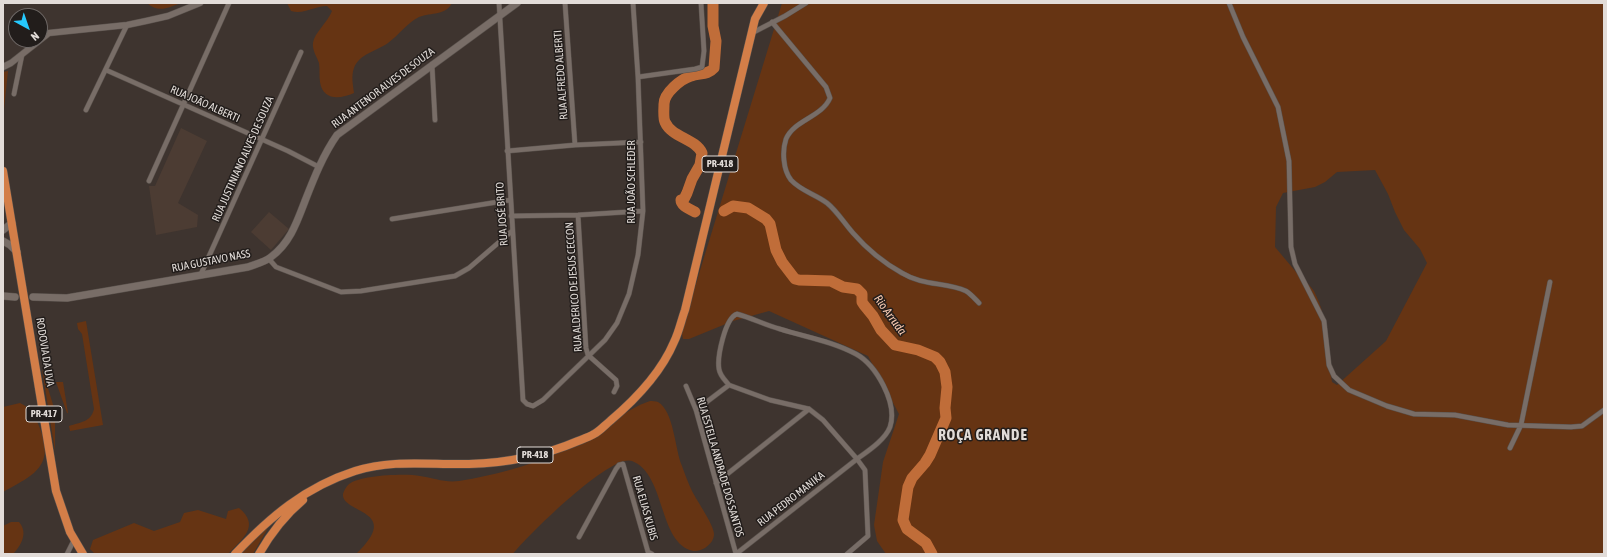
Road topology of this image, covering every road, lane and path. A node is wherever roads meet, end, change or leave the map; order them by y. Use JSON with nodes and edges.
{"nodes":[{"id":1,"x":200,"y":3,"type":"edge"},
{"id":2,"x":229,"y":3,"type":"edge"},
{"id":3,"x":499,"y":3,"type":"edge"},
{"id":4,"x":517,"y":3,"type":"edge"},
{"id":5,"x":564,"y":3,"type":"edge"},
{"id":6,"x":634,"y":3,"type":"edge"},
{"id":7,"x":701,"y":3,"type":"edge"},
{"id":8,"x":757,"y":3,"type":"edge"},
{"id":9,"x":764,"y":3,"type":"edge"},
{"id":10,"x":806,"y":3,"type":"edge"},
{"id":11,"x":1229,"y":3,"type":"edge"},
{"id":12,"x":499,"y":16,"type":"junction"},
{"id":13,"x":755,"y":19,"type":"junction"},
{"id":14,"x":772,"y":22,"type":"junction"},
{"id":15,"x":126,"y":25,"type":"junction"},
{"id":16,"x":752,"y":33,"type":"junction"},
{"id":17,"x":300,"y":52,"type":"dead end"},
{"id":18,"x":22,"y":55,"type":"junction"},
{"id":19,"x":432,"y":64,"type":"junction"},
{"id":20,"x":3,"y":67,"type":"edge"},
{"id":21,"x":106,"y":70,"type":"junction"},
{"id":22,"x":638,"y":77,"type":"junction"},
{"id":23,"x":14,"y":94,"type":"dead end"},
{"id":24,"x":184,"y":104,"type":"junction"},
{"id":25,"x":86,"y":110,"type":"dead end"},
{"id":26,"x":435,"y":120,"type":"dead end"},
{"id":27,"x":261,"y":139,"type":"junction"},
{"id":28,"x":641,"y":142,"type":"junction"},
{"id":29,"x":575,"y":145,"type":"junction"},
{"id":30,"x":507,"y":151,"type":"junction"},
{"id":31,"x":319,"y":167,"type":"junction"},
{"id":32,"x":3,"y":172,"type":"edge"},
{"id":33,"x":149,"y":180,"type":"dead end"},
{"id":34,"x":510,"y":200,"type":"junction"},
{"id":35,"x":643,"y":211,"type":"junction"},
{"id":36,"x":578,"y":215,"type":"junction"},
{"id":37,"x":511,"y":216,"type":"junction"},
{"id":38,"x":392,"y":219,"type":"dead end"},
{"id":39,"x":12,"y":223,"type":"junction"},
{"id":40,"x":3,"y":230,"type":"edge"},
{"id":41,"x":512,"y":231,"type":"junction"},
{"id":42,"x":3,"y":241,"type":"edge"},
{"id":43,"x":17,"y":252,"type":"junction"},
{"id":44,"x":269,"y":259,"type":"junction"},
{"id":45,"x":202,"y":274,"type":"junction"},
{"id":46,"x":1550,"y":282,"type":"dead end"},
{"id":47,"x":3,"y":296,"type":"edge"},
{"id":48,"x":15,"y":297,"type":"dead end"},
{"id":49,"x":33,"y":297,"type":"dead end"},
{"id":50,"x":979,"y":303,"type":"dead end"},
{"id":51,"x":588,"y":355,"type":"junction"},
{"id":52,"x":730,"y":385,"type":"junction"},
{"id":53,"x":686,"y":386,"type":"dead end"},
{"id":54,"x":614,"y":392,"type":"dead end"},
{"id":55,"x":543,"y":400,"type":"joint"},
{"id":56,"x":808,"y":409,"type":"junction"},
{"id":57,"x":696,"y":410,"type":"junction"},
{"id":58,"x":1604,"y":410,"type":"edge"},
{"id":59,"x":1521,"y":425,"type":"junction"},
{"id":60,"x":1510,"y":448,"type":"dead end"},
{"id":61,"x":857,"y":459,"type":"junction"},
{"id":62,"x":716,"y":483,"type":"junction"},
{"id":63,"x":320,"y":486,"type":"junction"},
{"id":64,"x":579,"y":537,"type":"dead end"},
{"id":65,"x":74,"y":540,"type":"junction"},
{"id":66,"x":81,"y":553,"type":"edge"},
{"id":67,"x":67,"y":554,"type":"edge"},
{"id":68,"x":234,"y":554,"type":"edge"},
{"id":69,"x":259,"y":554,"type":"edge"},
{"id":70,"x":652,"y":554,"type":"edge"},
{"id":71,"x":736,"y":554,"type":"edge"},
{"id":72,"x":847,"y":554,"type":"edge"}],
"edges":[{"from":1,"to":15,"type":"street"},
{"from":2,"to":24,"type":"street"},
{"from":3,"to":12,"type":"street","name":"RUA JOSÉ BRITO"},
{"from":4,"to":12,"type":"main road","name":"RUA ANTENOR ALVES DE SOUZA"},
{"from":5,"to":29,"type":"street","name":"RUA ALFREDO ALBERTI"},
{"from":6,"to":22,"type":"street","name":"RUA JOÃO SCHLEDER"},
{"from":7,"to":22,"type":"street"},
{"from":8,"to":13,"type":"highway"},
{"from":9,"to":13,"type":"highway","number":"PR-418"},
{"from":10,"to":14,"type":"street"},
{"from":11,"to":59,"type":"street"},
{"from":12,"to":19,"type":"main road","name":"RUA ANTENOR ALVES DE SOUZA"},
{"from":12,"to":30,"type":"street","name":"RUA JOSÉ BRITO"},
{"from":13,"to":16,"type":"highway","number":"PR-418"},
{"from":14,"to":16,"type":"street"},
{"from":14,"to":50,"type":"street"},
{"from":15,"to":18,"type":"street"},
{"from":15,"to":21,"type":"street"},
{"from":16,"to":63,"type":"highway","number":"PR-418"},
{"from":17,"to":27,"type":"street","name":"RUA JUSTINIANO ALVES DE SOUZA"},
{"from":18,"to":20,"type":"street"},
{"from":18,"to":23,"type":"street"},
{"from":19,"to":26,"type":"street"},
{"from":19,"to":31,"type":"main road","name":"RUA ANTENOR ALVES DE SOUZA"},
{"from":21,"to":24,"type":"street","name":"RUA JOÃO ALBERTI"},
{"from":21,"to":25,"type":"street"},
{"from":22,"to":28,"type":"street","name":"RUA JOÃO SCHLEDER"},
{"from":24,"to":27,"type":"street","name":"RUA JOÃO ALBERTI"},
{"from":24,"to":33,"type":"street"},
{"from":27,"to":31,"type":"street","name":"RUA JOÃO ALBERTI"},
{"from":27,"to":45,"type":"street","name":"RUA JUSTINIANO ALVES DE SOUZA"},
{"from":28,"to":29,"type":"street"},
{"from":28,"to":35,"type":"street","name":"RUA JOÃO SCHLEDER"},
{"from":29,"to":30,"type":"street"},
{"from":30,"to":34,"type":"street","name":"RUA JOSÉ BRITO"},
{"from":31,"to":44,"type":"main road","name":"RUA ANTENOR ALVES DE SOUZA"},
{"from":32,"to":39,"type":"highway","name":"RODOVIA DA UVA","number":"PR-417"},
{"from":34,"to":37,"type":"street","name":"RUA JOSÉ BRITO"},
{"from":34,"to":38,"type":"street"},
{"from":35,"to":36,"type":"street"},
{"from":35,"to":51,"type":"street","name":"RUA JOÃO SCHLEDER"},
{"from":36,"to":37,"type":"street"},
{"from":36,"to":51,"type":"street","name":"RUA ALDERICO DE JESUS CECCON"},
{"from":37,"to":41,"type":"street","name":"RUA JOSÉ BRITO"},
{"from":39,"to":40,"type":"main road"},
{"from":39,"to":43,"type":"highway","name":"RODOVIA DA UVA","number":"PR-417"},
{"from":41,"to":44,"type":"street"},
{"from":41,"to":55,"type":"street","name":"RUA JOSÉ BRITO"},
{"from":42,"to":43,"type":"main road"},
{"from":43,"to":65,"type":"highway","name":"RODOVIA DA UVA","number":"PR-417"},
{"from":44,"to":45,"type":"main road","name":"RUA GUSTAVO NASS"},
{"from":45,"to":49,"type":"main road","name":"RUA GUSTAVO NASS"},
{"from":46,"to":59,"type":"street"},
{"from":47,"to":48,"type":"main road"},
{"from":51,"to":54,"type":"street","name":"RUA ALDERICO DE JESUS CECCON"},
{"from":51,"to":55,"type":"street","name":"RUA JOÃO SCHLEDER"},
{"from":52,"to":56,"type":"street"},
{"from":52,"to":57,"type":"street"},
{"from":52,"to":61,"type":"street","name":"RUA PEDRO MANIKA"},
{"from":53,"to":57,"type":"street","name":"RUA ESTELLA ANDRADE DOS SANTOS"},
{"from":56,"to":61,"type":"street"},
{"from":56,"to":62,"type":"street"},
{"from":57,"to":62,"type":"street","name":"RUA ESTELLA ANDRADE DOS SANTOS"},
{"from":58,"to":59,"type":"street"},
{"from":59,"to":60,"type":"street"},
{"from":61,"to":71,"type":"street","name":"RUA PEDRO MANIKA"},
{"from":61,"to":72,"type":"street"},
{"from":62,"to":71,"type":"street","name":"RUA ESTELLA ANDRADE DOS SANTOS"},
{"from":63,"to":68,"type":"highway","number":"PR-418"},
{"from":63,"to":69,"type":"highway","number":"PR-418"},
{"from":64,"to":70,"type":"street","name":"RUA ELIAS KUBIS"},
{"from":65,"to":66,"type":"highway","name":"RODOVIA DA UVA","number":"PR-417"},
{"from":65,"to":67,"type":"street"}]}
